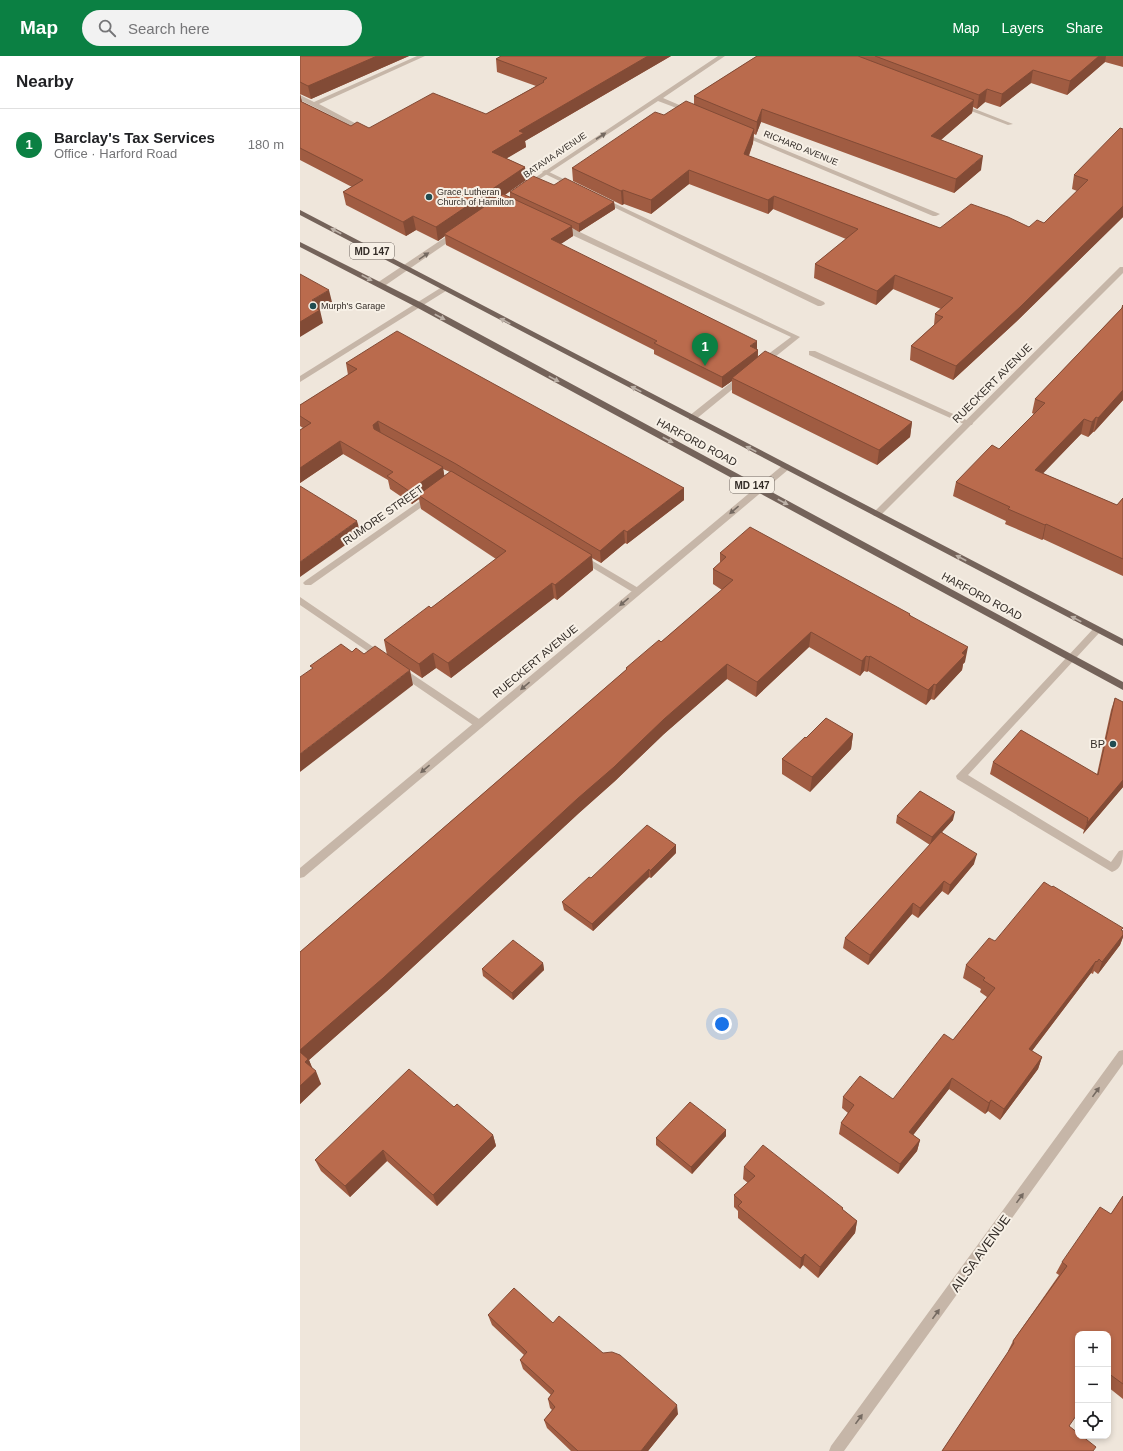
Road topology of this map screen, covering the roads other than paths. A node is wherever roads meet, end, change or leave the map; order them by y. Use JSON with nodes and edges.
{"nodes":[{"id":1,"x":422,"y":56,"type":"edge"},
{"id":2,"x":722,"y":56,"type":"edge"},
{"id":3,"x":300,"y":97,"type":"edge"},
{"id":4,"x":659,"y":99,"type":"junction"},
{"id":5,"x":952,"y":102,"type":"edge"},
{"id":6,"x":315,"y":104,"type":"junction"},
{"id":7,"x":695,"y":114,"type":"edge"},
{"id":8,"x":1010,"y":124,"type":"dead end"},
{"id":9,"x":732,"y":129,"type":"edge"},
{"id":10,"x":365,"y":131,"type":"edge"},
{"id":11,"x":545,"y":172,"type":"junction"},
{"id":12,"x":522,"y":188,"type":"edge"},
{"id":13,"x":580,"y":189,"type":"edge"},
{"id":14,"x":595,"y":196,"type":"edge"},
{"id":15,"x":300,"y":212,"type":"edge"},
{"id":16,"x":936,"y":214,"type":"dead end"},
{"id":17,"x":555,"y":224,"type":"edge"},
{"id":18,"x":461,"y":231,"type":"edge"},
{"id":19,"x":300,"y":244,"type":"edge"},
{"id":20,"x":405,"y":268,"type":"junction"},
{"id":21,"x":1123,"y":269,"type":"edge"},
{"id":22,"x":380,"y":285,"type":"junction"},
{"id":23,"x":445,"y":289,"type":"junction"},
{"id":24,"x":821,"y":304,"type":"dead end"},
{"id":25,"x":419,"y":305,"type":"junction"},
{"id":26,"x":812,"y":353,"type":"dead end"},
{"id":27,"x":300,"y":380,"type":"edge"},
{"id":28,"x":692,"y":418,"type":"junction"},
{"id":29,"x":969,"y":423,"type":"junction"},
{"id":30,"x":786,"y":466,"type":"junction"},
{"id":31,"x":759,"y":489,"type":"junction"},
{"id":32,"x":435,"y":493,"type":"edge"},
{"id":33,"x":877,"y":514,"type":"junction"},
{"id":34,"x":576,"y":554,"type":"edge"},
{"id":35,"x":308,"y":583,"type":"dead end"},
{"id":36,"x":637,"y":591,"type":"junction"},
{"id":37,"x":300,"y":600,"type":"edge"},
{"id":38,"x":1097,"y":630,"type":"junction"},
{"id":39,"x":1123,"y":644,"type":"edge"},
{"id":40,"x":1071,"y":658,"type":"junction"},
{"id":41,"x":1123,"y":686,"type":"edge"},
{"id":42,"x":479,"y":724,"type":"junction"},
{"id":43,"x":1123,"y":854,"type":"edge"},
{"id":44,"x":300,"y":874,"type":"edge"},
{"id":45,"x":1123,"y":1055,"type":"edge"},
{"id":46,"x":836,"y":1451,"type":"edge"}],
"edges":[{"from":1,"to":6,"type":"street"},
{"from":2,"to":4,"type":"street","name":"BATAVIA AVENUE"},
{"from":3,"to":6,"type":"street"},
{"from":4,"to":7,"type":"street"},
{"from":11,"to":4,"type":"street","name":"BATAVIA AVENUE","one_way":true},
{"from":5,"to":8,"type":"street"},
{"from":6,"to":10,"type":"street"},
{"from":9,"to":16,"type":"street","name":"RICHARD AVENUE"},
{"from":11,"to":12,"type":"street","name":"BATAVIA AVENUE"},
{"from":11,"to":13,"type":"street"},
{"from":14,"to":24,"type":"street"},
{"from":20,"to":15,"type":"main road","name":"HARFORD ROAD","number":"MD 147","one_way":true},
{"from":17,"to":28,"type":"street"},
{"from":20,"to":18,"type":"street","one_way":true},
{"from":19,"to":22,"type":"main road","name":"HARFORD ROAD","number":"MD 147","one_way":true},
{"from":20,"to":22,"type":"street"},
{"from":20,"to":23,"type":"main road","name":"HARFORD ROAD","number":"MD 147"},
{"from":21,"to":29,"type":"street","name":"RUECKERT AVENUE"},
{"from":22,"to":25,"type":"main road","name":"HARFORD ROAD","number":"MD 147"},
{"from":23,"to":25,"type":"street"},
{"from":28,"to":23,"type":"main road","name":"HARFORD ROAD","number":"MD 147","one_way":true},
{"from":25,"to":27,"type":"street"},
{"from":25,"to":31,"type":"main road","name":"HARFORD ROAD","number":"MD 147","one_way":true},
{"from":26,"to":29,"type":"street"},
{"from":30,"to":28,"type":"main road","name":"HARFORD ROAD","number":"MD 147","one_way":true},
{"from":29,"to":33,"type":"street","name":"RUECKERT AVENUE"},
{"from":30,"to":31,"type":"street","name":"RUECKERT AVENUE"},
{"from":30,"to":33,"type":"main road","name":"HARFORD ROAD","number":"MD 147"},
{"from":31,"to":36,"type":"street","name":"RUECKERT AVENUE","one_way":true},
{"from":31,"to":40,"type":"main road","name":"HARFORD ROAD","number":"MD 147","one_way":true},
{"from":32,"to":35,"type":"street","name":"RUMORE STREET"},
{"from":38,"to":33,"type":"main road","name":"HARFORD ROAD","number":"MD 147","one_way":true},
{"from":34,"to":36,"type":"street"},
{"from":36,"to":42,"type":"street","name":"RUECKERT AVENUE","one_way":true},
{"from":37,"to":42,"type":"street"},
{"from":38,"to":39,"type":"main road","name":"HARFORD ROAD","number":"MD 147"},
{"from":38,"to":40,"type":"street"},
{"from":40,"to":41,"type":"main road","name":"HARFORD ROAD","number":"MD 147"},
{"from":40,"to":43,"type":"street"},
{"from":42,"to":44,"type":"street","name":"RUECKERT AVENUE","one_way":true},
{"from":46,"to":45,"type":"street","name":"AILSA AVENUE","one_way":true}]}
